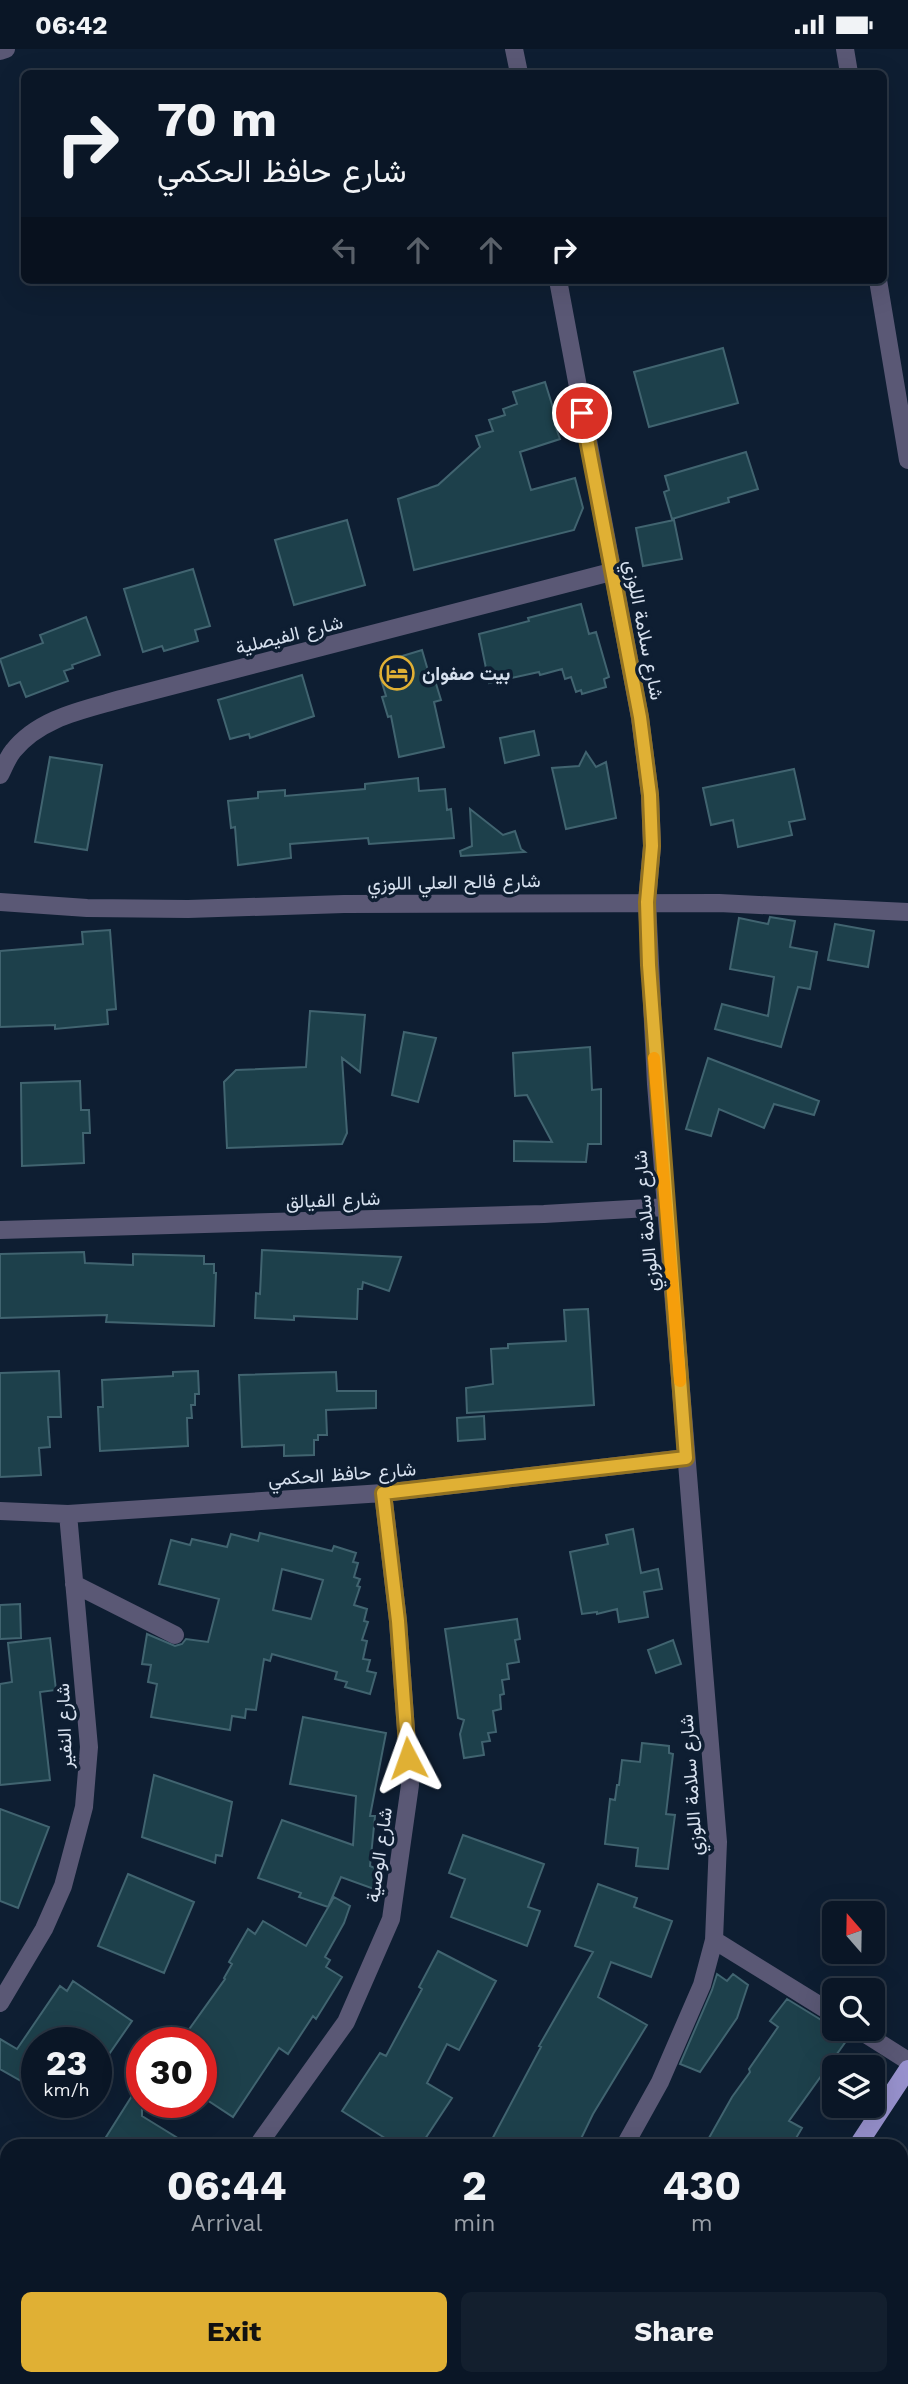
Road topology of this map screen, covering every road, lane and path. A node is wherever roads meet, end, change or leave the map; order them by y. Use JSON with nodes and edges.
{"nodes":[{"id":1,"x":6,"y":49,"type":"edge"},
{"id":2,"x":514,"y":49,"type":"edge"},
{"id":3,"x":845,"y":49,"type":"edge"},
{"id":4,"x":0,"y":51,"type":"edge"},
{"id":5,"x":518,"y":70,"type":"edge"},
{"id":6,"x":848,"y":70,"type":"edge"},
{"id":7,"x":559,"y":284,"type":"edge"},
{"id":8,"x":879,"y":284,"type":"edge"},
{"id":9,"x":908,"y":460,"type":"edge"},
{"id":10,"x":611,"y":572,"type":"junction"},
{"id":11,"x":0,"y":775,"type":"edge"},
{"id":12,"x":0,"y":902,"type":"edge"},
{"id":13,"x":647,"y":902,"type":"junction"},
{"id":14,"x":908,"y":912,"type":"edge"},
{"id":15,"x":666,"y":1207,"type":"junction"},
{"id":16,"x":0,"y":1230,"type":"edge"},
{"id":17,"x":686,"y":1458,"type":"junction"},
{"id":18,"x":383,"y":1493,"type":"junction"},
{"id":19,"x":0,"y":1511,"type":"edge"},
{"id":20,"x":68,"y":1514,"type":"junction"},
{"id":21,"x":74,"y":1584,"type":"junction"},
{"id":22,"x":175,"y":1635,"type":"dead end"},
{"id":23,"x":714,"y":1940,"type":"junction"},
{"id":24,"x":0,"y":2003,"type":"edge"},
{"id":25,"x":822,"y":2007,"type":"edge"},
{"id":26,"x":876,"y":2041,"type":"edge"},
{"id":27,"x":908,"y":2061,"type":"edge"},
{"id":28,"x":908,"y":2069,"type":"edge"},
{"id":29,"x":262,"y":2139,"type":"edge"},
{"id":30,"x":628,"y":2139,"type":"edge"},
{"id":31,"x":862,"y":2139,"type":"edge"}],
"edges":[{"from":1,"to":4,"type":"street"},
{"from":2,"to":5,"type":"street"},
{"from":3,"to":6,"type":"street"},
{"from":7,"to":10,"type":"street","name":"شارع سلامة اللوزي"},
{"from":8,"to":9,"type":"street"},
{"from":10,"to":11,"type":"street","name":"شارع الفيصلية"},
{"from":10,"to":13,"type":"street","name":"شارع سلامة اللوزي"},
{"from":12,"to":13,"type":"street","name":"شارع فالح العلي اللوزي"},
{"from":13,"to":14,"type":"street","name":"شارع فالح العلي اللوزي"},
{"from":13,"to":15,"type":"street","name":"شارع سلامة اللوزي"},
{"from":15,"to":16,"type":"street","name":"شارع الفيالق"},
{"from":15,"to":17,"type":"street","name":"شارع سلامة اللوزي"},
{"from":17,"to":18,"type":"street","name":"شارع حافظ الحكمي"},
{"from":17,"to":23,"type":"street","name":"شارع سلامة اللوزي"},
{"from":18,"to":20,"type":"street","name":"شارع حافظ الحكمي"},
{"from":18,"to":29,"type":"street","name":"شارع الوصية"},
{"from":19,"to":20,"type":"street","name":"شارع حافظ الحكمي"},
{"from":20,"to":21,"type":"street","name":"شارع النفير"},
{"from":21,"to":22,"type":"street"},
{"from":21,"to":24,"type":"street","name":"شارع النفير"},
{"from":23,"to":25,"type":"street"},
{"from":23,"to":30,"type":"street","name":"شارع سلامة اللوزي"},
{"from":26,"to":27,"type":"street"},
{"from":28,"to":31,"type":"main road"}]}
